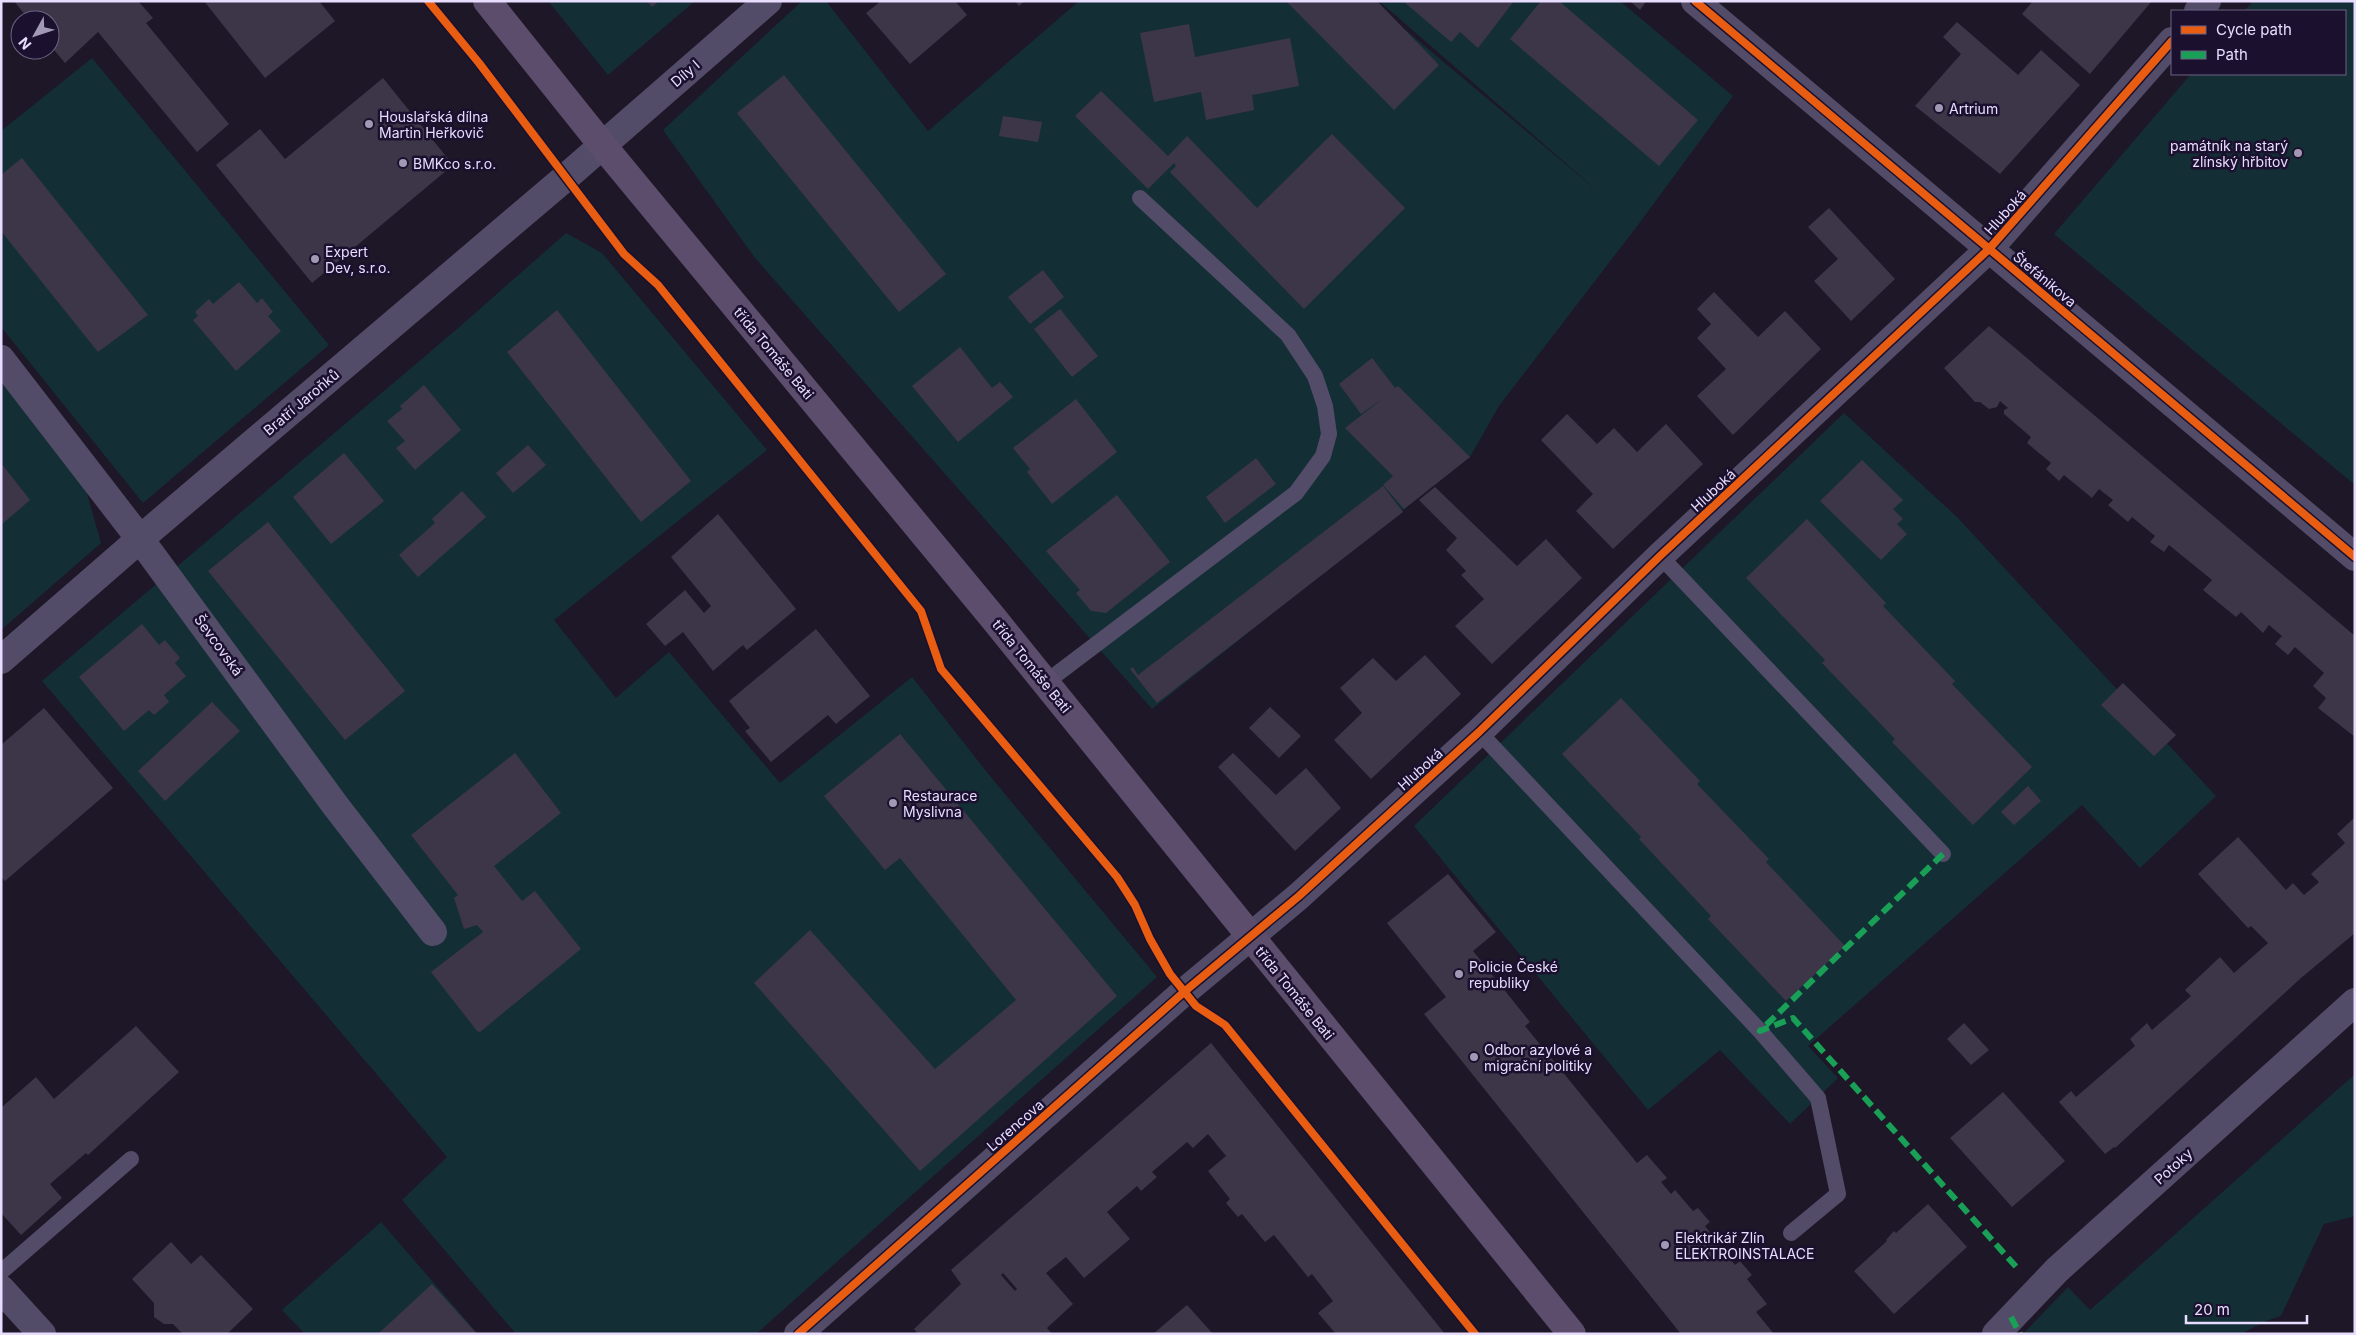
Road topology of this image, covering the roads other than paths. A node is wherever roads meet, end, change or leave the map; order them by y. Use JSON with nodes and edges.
{"nodes":[{"id":1,"x":488,"y":1,"type":"edge"},
{"id":2,"x":768,"y":1,"type":"edge"},
{"id":3,"x":1695,"y":1,"type":"edge"},
{"id":4,"x":2171,"y":42,"type":"edge"},
{"id":5,"x":603,"y":146,"type":"junction"},
{"id":6,"x":1140,"y":198,"type":"dead end"},
{"id":7,"x":1989,"y":249,"type":"junction"},
{"id":8,"x":1,"y":359,"type":"edge"},
{"id":9,"x":140,"y":539,"type":"junction"},
{"id":10,"x":1660,"y":556,"type":"junction"},
{"id":11,"x":2355,"y":557,"type":"edge"},
{"id":12,"x":1,"y":660,"type":"edge"},
{"id":13,"x":1045,"y":683,"type":"junction"},
{"id":14,"x":1479,"y":732,"type":"junction"},
{"id":15,"x":1944,"y":854,"type":"dead end"},
{"id":16,"x":433,"y":932,"type":"dead end"},
{"id":17,"x":1249,"y":936,"type":"junction"},
{"id":18,"x":2355,"y":1002,"type":"edge"},
{"id":19,"x":131,"y":1159,"type":"dead end"},
{"id":20,"x":1791,"y":1233,"type":"dead end"},
{"id":21,"x":1,"y":1272,"type":"edge"},
{"id":22,"x":1,"y":1289,"type":"edge"},
{"id":23,"x":42,"y":1334,"type":"edge"},
{"id":24,"x":798,"y":1334,"type":"edge"},
{"id":25,"x":1572,"y":1334,"type":"edge"},
{"id":26,"x":1996,"y":1334,"type":"edge"}],
"edges":[{"from":1,"to":5,"type":"main road","name":"třída Tomáše Bati"},
{"from":2,"to":5,"type":"street","name":"Díly I"},
{"from":3,"to":7,"type":"street","name":"Štefánikova"},
{"from":4,"to":7,"type":"street","name":"Hluboká"},
{"from":5,"to":9,"type":"street","name":"Bratří Jaroňků"},
{"from":5,"to":13,"type":"main road","name":"třída Tomáše Bati"},
{"from":6,"to":13,"type":"lane"},
{"from":7,"to":10,"type":"street","name":"Hluboká"},
{"from":7,"to":11,"type":"street","name":"Štefánikova"},
{"from":8,"to":9,"type":"street","name":"Ševcovská"},
{"from":9,"to":12,"type":"street","name":"Bratří Jaroňků"},
{"from":9,"to":16,"type":"street","name":"Ševcovská"},
{"from":10,"to":14,"type":"street","name":"Hluboká"},
{"from":10,"to":15,"type":"lane"},
{"from":13,"to":17,"type":"main road","name":"třída Tomáše Bati"},
{"from":14,"to":17,"type":"street","name":"Hluboká"},
{"from":14,"to":20,"type":"lane"},
{"from":17,"to":24,"type":"street","name":"Lorencova"},
{"from":17,"to":25,"type":"main road","name":"třída Tomáše Bati"},
{"from":18,"to":26,"type":"street","name":"Potoky"},
{"from":19,"to":21,"type":"lane"},
{"from":22,"to":23,"type":"street"}]}
